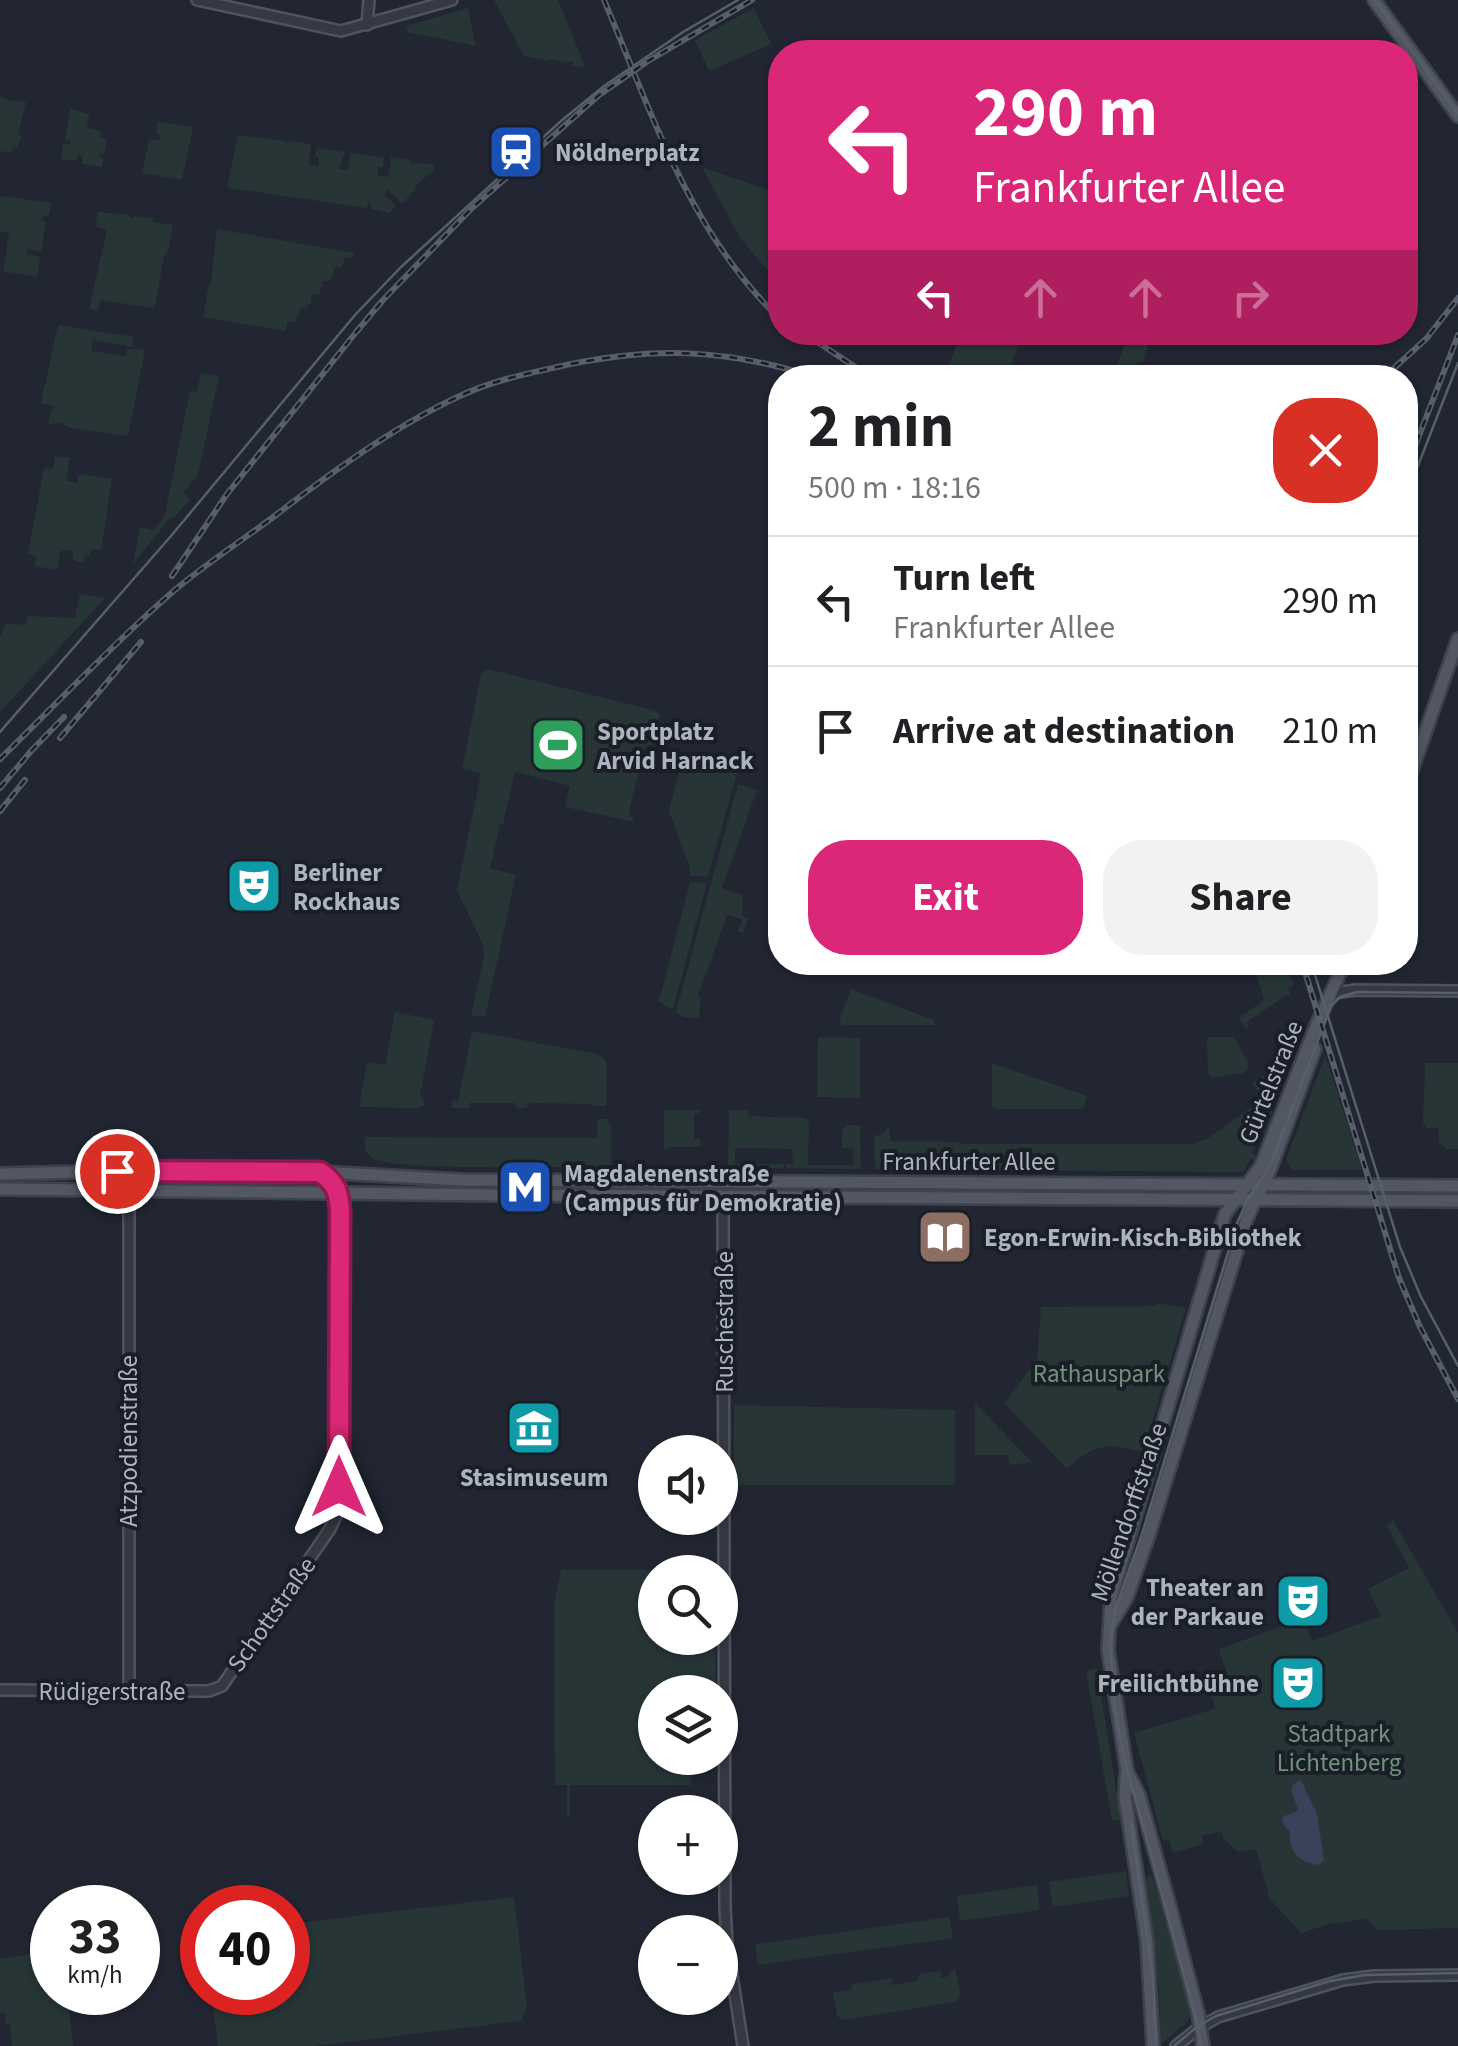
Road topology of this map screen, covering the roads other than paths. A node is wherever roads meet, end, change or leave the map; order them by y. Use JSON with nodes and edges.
{"nodes":[{"id":1,"x":197,"y":0,"type":"edge"},
{"id":2,"x":370,"y":0,"type":"edge"},
{"id":3,"x":452,"y":0,"type":"edge"},
{"id":4,"x":1374,"y":0,"type":"edge"},
{"id":5,"x":366,"y":25,"type":"junction"},
{"id":6,"x":1403,"y":40,"type":"edge"},
{"id":7,"x":1418,"y":61,"type":"edge"},
{"id":8,"x":1458,"y":116,"type":"edge"},
{"id":9,"x":1458,"y":639,"type":"edge"},
{"id":10,"x":1418,"y":753,"type":"edge"},
{"id":11,"x":1340,"y":975,"type":"edge"},
{"id":12,"x":1458,"y":991,"type":"edge"},
{"id":13,"x":1333,"y":992,"type":"junction"},
{"id":14,"x":182,"y":1172,"type":"junction"},
{"id":15,"x":320,"y":1172,"type":"junction"},
{"id":16,"x":0,"y":1174,"type":"edge"},
{"id":17,"x":723,"y":1182,"type":"junction"},
{"id":18,"x":1262,"y":1185,"type":"junction"},
{"id":19,"x":1246,"y":1186,"type":"junction"},
{"id":20,"x":1458,"y":1186,"type":"edge"},
{"id":21,"x":0,"y":1189,"type":"edge"},
{"id":22,"x":109,"y":1190,"type":"junction"},
{"id":23,"x":128,"y":1190,"type":"junction"},
{"id":24,"x":192,"y":1191,"type":"junction"},
{"id":25,"x":339,"y":1192,"type":"junction"},
{"id":26,"x":723,"y":1196,"type":"junction"},
{"id":27,"x":1256,"y":1199,"type":"junction"},
{"id":28,"x":1236,"y":1200,"type":"junction"},
{"id":29,"x":1458,"y":1200,"type":"edge"},
{"id":30,"x":1111,"y":1624,"type":"junction"},
{"id":31,"x":222,"y":1686,"type":"joint"},
{"id":32,"x":0,"y":1690,"type":"edge"},
{"id":33,"x":129,"y":1690,"type":"junction"},
{"id":34,"x":1127,"y":1771,"type":"junction"},
{"id":35,"x":1458,"y":1974,"type":"edge"},
{"id":36,"x":1200,"y":2027,"type":"junction"},
{"id":37,"x":742,"y":2046,"type":"edge"},
{"id":38,"x":1152,"y":2046,"type":"edge"},
{"id":39,"x":1176,"y":2046,"type":"edge"},
{"id":40,"x":1203,"y":2046,"type":"edge"}],
"edges":[{"from":1,"to":5,"type":"street"},
{"from":2,"to":5,"type":"street"},
{"from":3,"to":5,"type":"street"},
{"from":4,"to":6,"type":"main road"},
{"from":7,"to":8,"type":"main road"},
{"from":9,"to":10,"type":"main road"},
{"from":11,"to":13,"type":"main road","name":"Gürtelstraße"},
{"from":12,"to":13,"type":"street"},
{"from":13,"to":18,"type":"main road","name":"Gürtelstraße"},
{"from":13,"to":19,"type":"main road","name":"Gürtelstraße"},
{"from":14,"to":15,"type":"main road","name":"Frankfurter Allee"},
{"from":14,"to":16,"type":"main road","name":"Frankfurter Allee"},
{"from":14,"to":22,"type":"main road"},
{"from":14,"to":23,"type":"main road"},
{"from":14,"to":24,"type":"main road"},
{"from":15,"to":17,"type":"main road","name":"Frankfurter Allee"},
{"from":15,"to":25,"type":"street"},
{"from":17,"to":19,"type":"main road","name":"Frankfurter Allee"},
{"from":17,"to":26,"type":"street","name":"Ruschestraße"},
{"from":18,"to":19,"type":"main road","name":"Frankfurter Allee"},
{"from":18,"to":20,"type":"main road","name":"Frankfurter Allee"},
{"from":18,"to":27,"type":"main road","name":"Möllendorffstraße"},
{"from":19,"to":28,"type":"main road","name":"Möllendorffstraße"},
{"from":21,"to":22,"type":"main road","name":"Frankfurter Allee"},
{"from":22,"to":23,"type":"main road","name":"Frankfurter Allee"},
{"from":23,"to":24,"type":"main road","name":"Frankfurter Allee"},
{"from":23,"to":33,"type":"street","name":"Atzpodienstraße"},
{"from":24,"to":25,"type":"main road","name":"Frankfurter Allee"},
{"from":25,"to":26,"type":"main road","name":"Frankfurter Allee"},
{"from":25,"to":31,"type":"street","name":"Schottstraße"},
{"from":26,"to":28,"type":"main road","name":"Frankfurter Allee"},
{"from":26,"to":37,"type":"street","name":"Ruschestraße"},
{"from":27,"to":28,"type":"main road","name":"Frankfurter Allee"},
{"from":27,"to":29,"type":"main road","name":"Frankfurter Allee"},
{"from":27,"to":30,"type":"main road","name":"Möllendorffstraße"},
{"from":28,"to":30,"type":"main road","name":"Möllendorffstraße"},
{"from":30,"to":34,"type":"main road","name":"Möllendorffstraße"},
{"from":31,"to":33,"type":"street","name":"Rüdigerstraße"},
{"from":32,"to":33,"type":"street","name":"Rüdigerstraße"},
{"from":34,"to":36,"type":"main road","name":"Möllendorffstraße"},
{"from":34,"to":38,"type":"main road","name":"Möllendorffstraße"},
{"from":35,"to":36,"type":"street"},
{"from":36,"to":39,"type":"street"},
{"from":36,"to":40,"type":"main road","name":"Möllendorffstraße"}]}
